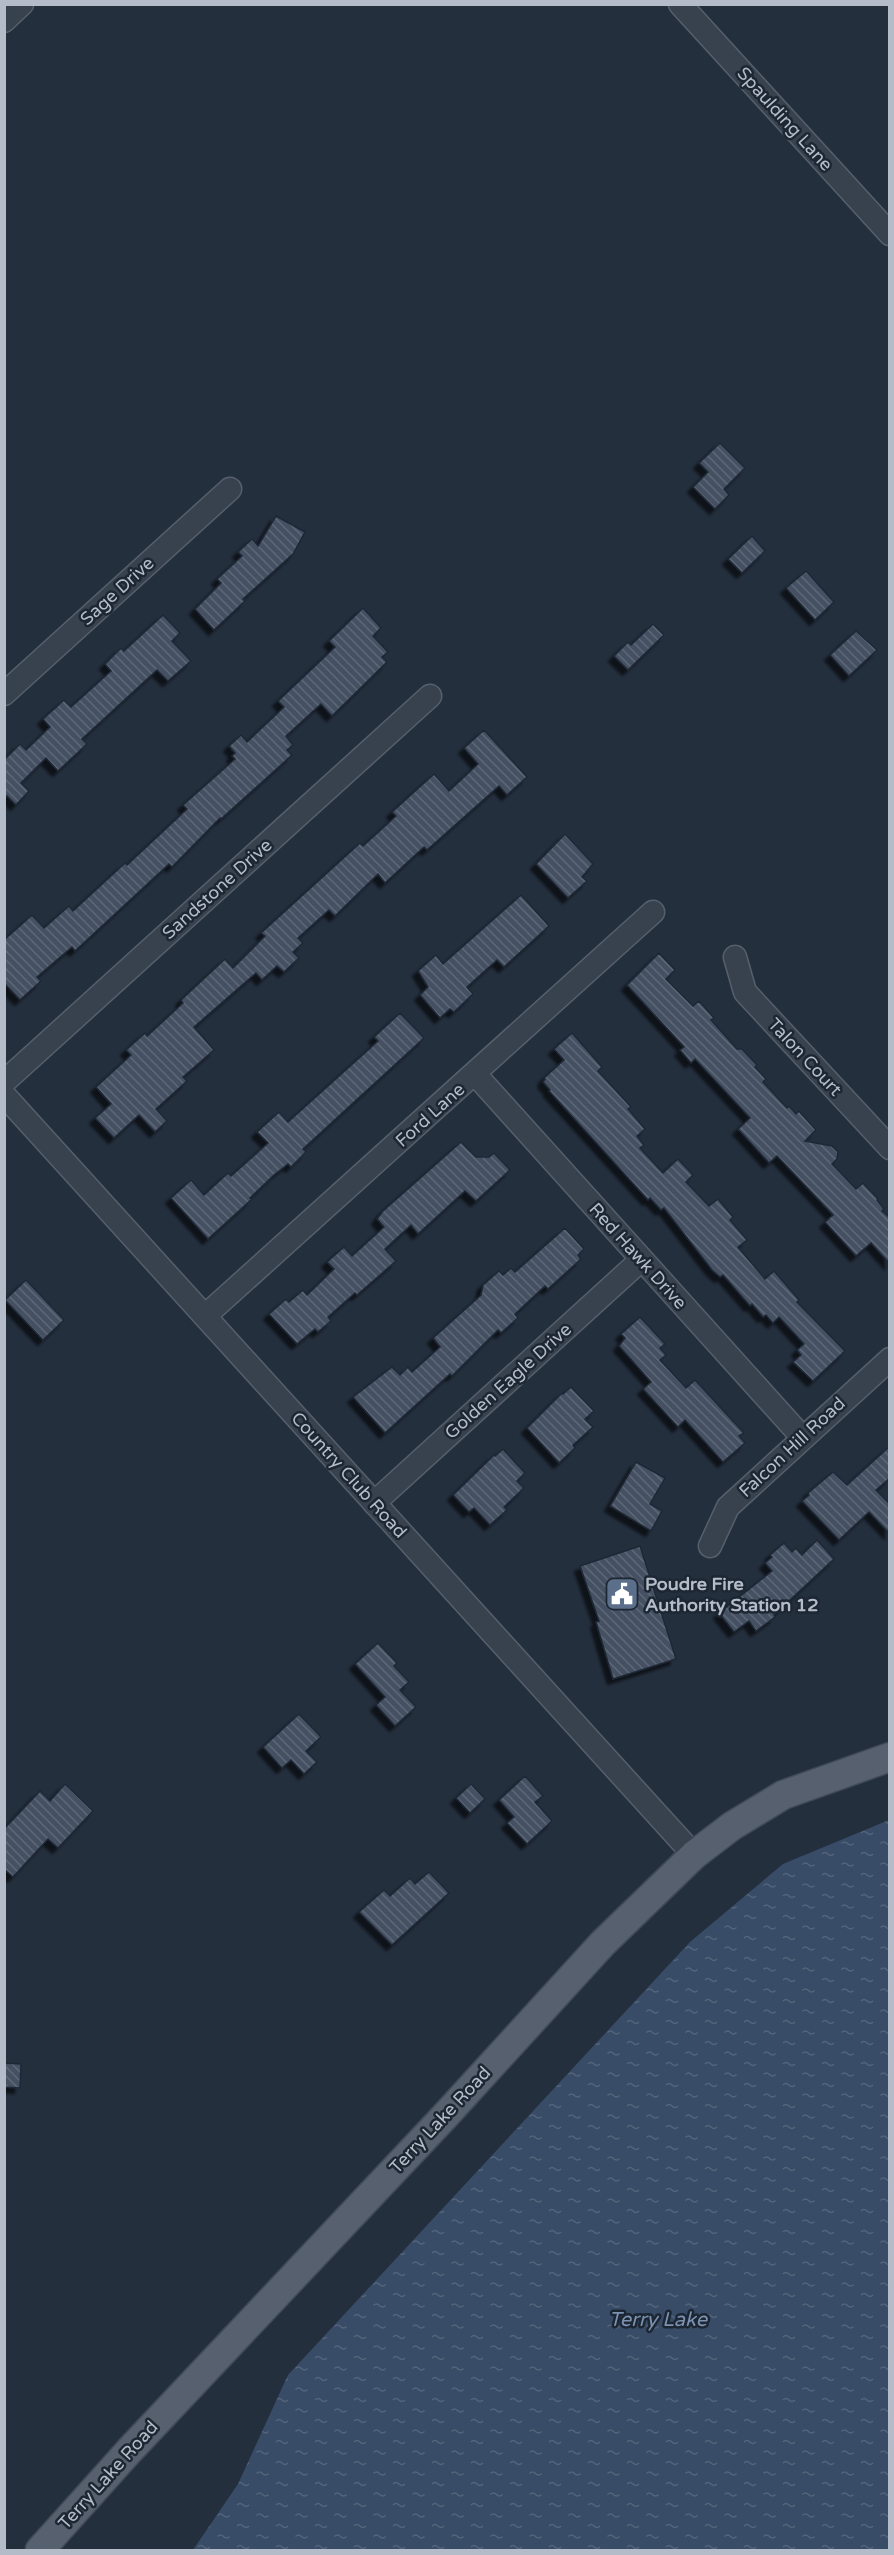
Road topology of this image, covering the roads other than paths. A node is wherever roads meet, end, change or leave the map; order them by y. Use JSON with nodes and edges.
{"nodes":[{"id":1,"x":22,"y":4,"type":"edge"},
{"id":2,"x":680,"y":4,"type":"edge"},
{"id":3,"x":4,"y":21,"type":"edge"},
{"id":4,"x":890,"y":234,"type":"edge"},
{"id":5,"x":230,"y":489,"type":"dead end"},
{"id":6,"x":4,"y":694,"type":"edge"},
{"id":7,"x":430,"y":696,"type":"dead end"},
{"id":8,"x":653,"y":912,"type":"dead end"},
{"id":9,"x":735,"y":957,"type":"dead end"},
{"id":10,"x":475,"y":1074,"type":"junction"},
{"id":11,"x":4,"y":1082,"type":"edge"},
{"id":12,"x":4,"y":1095,"type":"edge"},
{"id":13,"x":890,"y":1148,"type":"edge"},
{"id":14,"x":641,"y":1260,"type":"junction"},
{"id":15,"x":205,"y":1316,"type":"junction"},
{"id":16,"x":890,"y":1359,"type":"edge"},
{"id":17,"x":802,"y":1437,"type":"junction"},
{"id":18,"x":374,"y":1503,"type":"junction"},
{"id":19,"x":710,"y":1546,"type":"dead end"},
{"id":20,"x":890,"y":1757,"type":"edge"},
{"id":21,"x":694,"y":1855,"type":"junction"},
{"id":22,"x":40,"y":2550,"type":"edge"}],
"edges":[{"from":1,"to":3,"type":"street"},
{"from":2,"to":4,"type":"street","name":"Spaulding Lane"},
{"from":5,"to":6,"type":"street","name":"Sage Drive"},
{"from":7,"to":11,"type":"street","name":"Sandstone Drive"},
{"from":8,"to":10,"type":"street","name":"Ford Lane"},
{"from":9,"to":13,"type":"street","name":"Talon Court"},
{"from":10,"to":14,"type":"street","name":"Red Hawk Drive"},
{"from":10,"to":15,"type":"street","name":"Ford Lane"},
{"from":12,"to":15,"type":"street","name":"Country Club Road"},
{"from":14,"to":17,"type":"street","name":"Red Hawk Drive"},
{"from":14,"to":18,"type":"street","name":"Golden Eagle Drive"},
{"from":15,"to":18,"type":"street","name":"Country Club Road"},
{"from":16,"to":17,"type":"street","name":"Falcon Hill Road"},
{"from":17,"to":19,"type":"street","name":"Falcon Hill Road"},
{"from":18,"to":21,"type":"street","name":"Country Club Road"},
{"from":20,"to":21,"type":"main road","name":"Terry Lake Road"},
{"from":21,"to":22,"type":"main road","name":"Terry Lake Road"}]}
